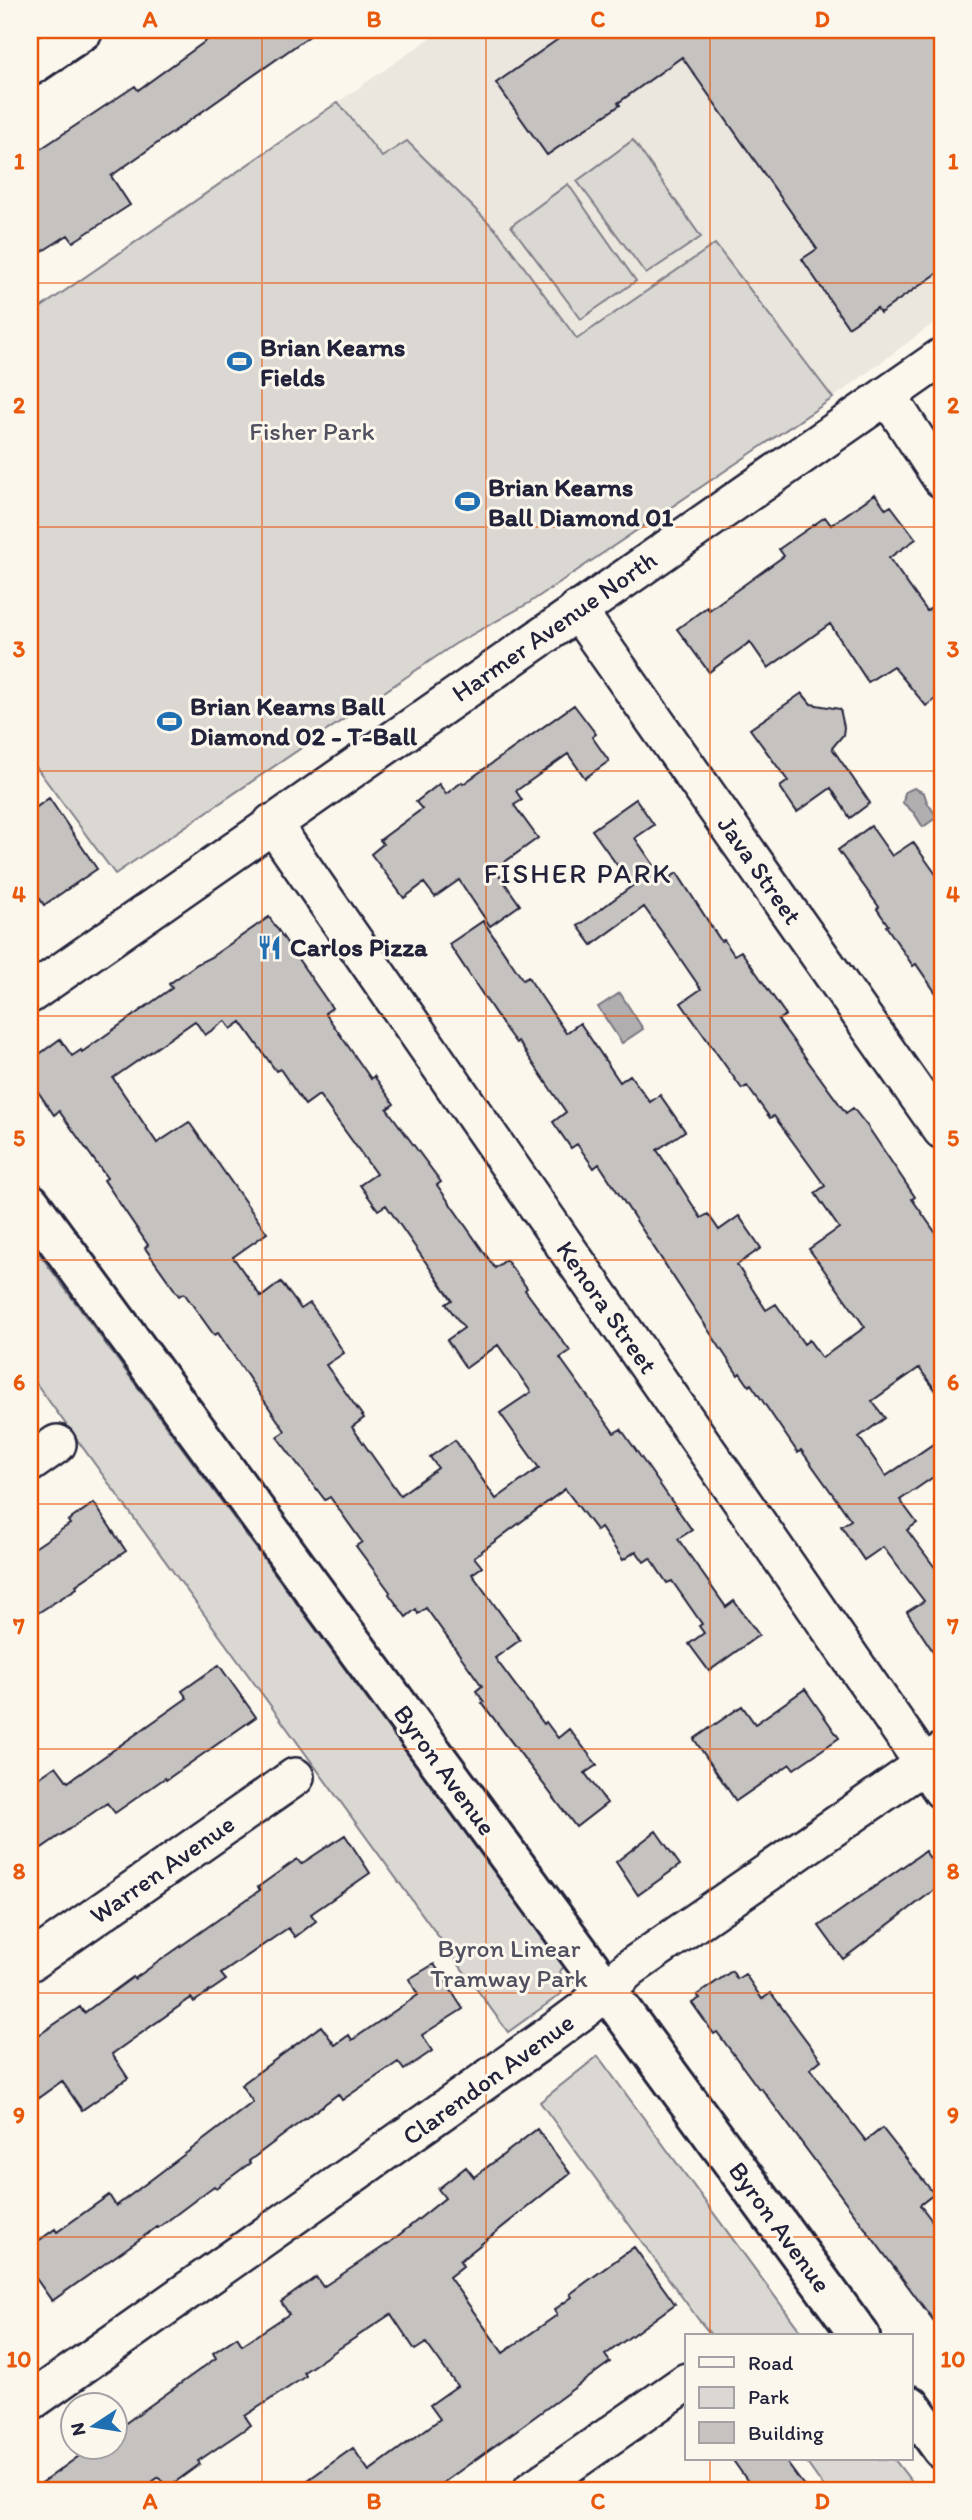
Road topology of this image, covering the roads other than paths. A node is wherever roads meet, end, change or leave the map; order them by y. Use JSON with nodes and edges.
{"nodes":[{"id":1,"x":83,"y":30,"type":"edge"},
{"id":2,"x":30,"y":66,"type":"edge"},
{"id":3,"x":942,"y":357,"type":"edge"},
{"id":4,"x":887,"y":395,"type":"junction"},
{"id":5,"x":942,"y":479,"type":"edge"},
{"id":6,"x":578,"y":610,"type":"junction"},
{"id":7,"x":271,"y":823,"type":"junction"},
{"id":8,"x":30,"y":994,"type":"edge"},
{"id":9,"x":942,"y":1130,"type":"edge"},
{"id":10,"x":30,"y":1203,"type":"edge"},
{"id":11,"x":936,"y":1768,"type":"edge"},
{"id":12,"x":295,"y":1777,"type":"dead end"},
{"id":13,"x":30,"y":1962,"type":"edge"},
{"id":14,"x":606,"y":1989,"type":"junction"},
{"id":15,"x":859,"y":2334,"type":"edge"},
{"id":16,"x":685,"y":2383,"type":"edge"},
{"id":17,"x":30,"y":2402,"type":"edge"},
{"id":18,"x":912,"y":2407,"type":"edge"},
{"id":19,"x":942,"y":2449,"type":"edge"},
{"id":20,"x":532,"y":2490,"type":"edge"}],
"edges":[{"from":1,"to":2,"type":"street"},
{"from":3,"to":4,"type":"street","name":"Harmer Avenue North"},
{"from":4,"to":5,"type":"street"},
{"from":4,"to":6,"type":"street","name":"Harmer Avenue North"},
{"from":6,"to":7,"type":"street","name":"Harmer Avenue North"},
{"from":6,"to":9,"type":"street","name":"Java Street"},
{"from":7,"to":8,"type":"street","name":"Harmer Avenue North"},
{"from":7,"to":11,"type":"street","name":"Kenora Street"},
{"from":10,"to":14,"type":"street","name":"Byron Avenue"},
{"from":11,"to":14,"type":"street","name":"Clarendon Avenue"},
{"from":12,"to":13,"type":"street","name":"Warren Avenue"},
{"from":14,"to":15,"type":"street","name":"Byron Avenue"},
{"from":14,"to":17,"type":"street","name":"Clarendon Avenue"},
{"from":16,"to":20,"type":"street"},
{"from":18,"to":19,"type":"street"}]}
